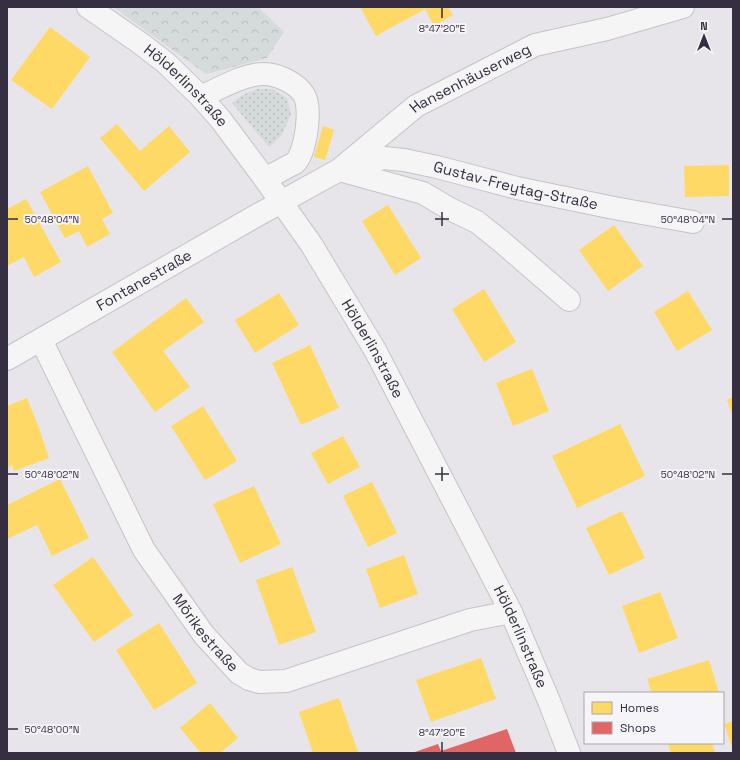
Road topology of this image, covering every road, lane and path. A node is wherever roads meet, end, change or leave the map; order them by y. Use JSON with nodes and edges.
{"nodes":[{"id":1,"x":88,"y":7,"type":"edge"},
{"id":2,"x":683,"y":7,"type":"edge"},
{"id":3,"x":201,"y":97,"type":"junction"},
{"id":4,"x":339,"y":170,"type":"junction"},
{"id":5,"x":265,"y":179,"type":"junction"},
{"id":6,"x":282,"y":202,"type":"junction"},
{"id":7,"x":693,"y":222,"type":"dead end"},
{"id":8,"x":569,"y":300,"type":"dead end"},
{"id":9,"x":41,"y":340,"type":"junction"},
{"id":10,"x":7,"y":359,"type":"edge"},
{"id":11,"x":511,"y":612,"type":"junction"},
{"id":12,"x":569,"y":753,"type":"edge"}],
"edges":[{"from":1,"to":3,"type":"street","name":"Hölderlinstraße"},
{"from":2,"to":4,"type":"street","name":"Hansenhäuserweg"},
{"from":3,"to":5,"type":"street","name":"Hölderlinstraße"},
{"from":3,"to":5,"type":"street"},
{"from":4,"to":6,"type":"street","name":"Hansenhäuserweg"},
{"from":4,"to":7,"type":"street","name":"Gustav-Freytag-Straße"},
{"from":4,"to":8,"type":"street"},
{"from":5,"to":6,"type":"street","name":"Hölderlinstraße"},
{"from":6,"to":9,"type":"street","name":"Fontanestraße"},
{"from":6,"to":11,"type":"street","name":"Hölderlinstraße"},
{"from":9,"to":10,"type":"street","name":"Fontanestraße"},
{"from":9,"to":11,"type":"street","name":"Mörikestraße"},
{"from":11,"to":12,"type":"street","name":"Hölderlinstraße"}]}
